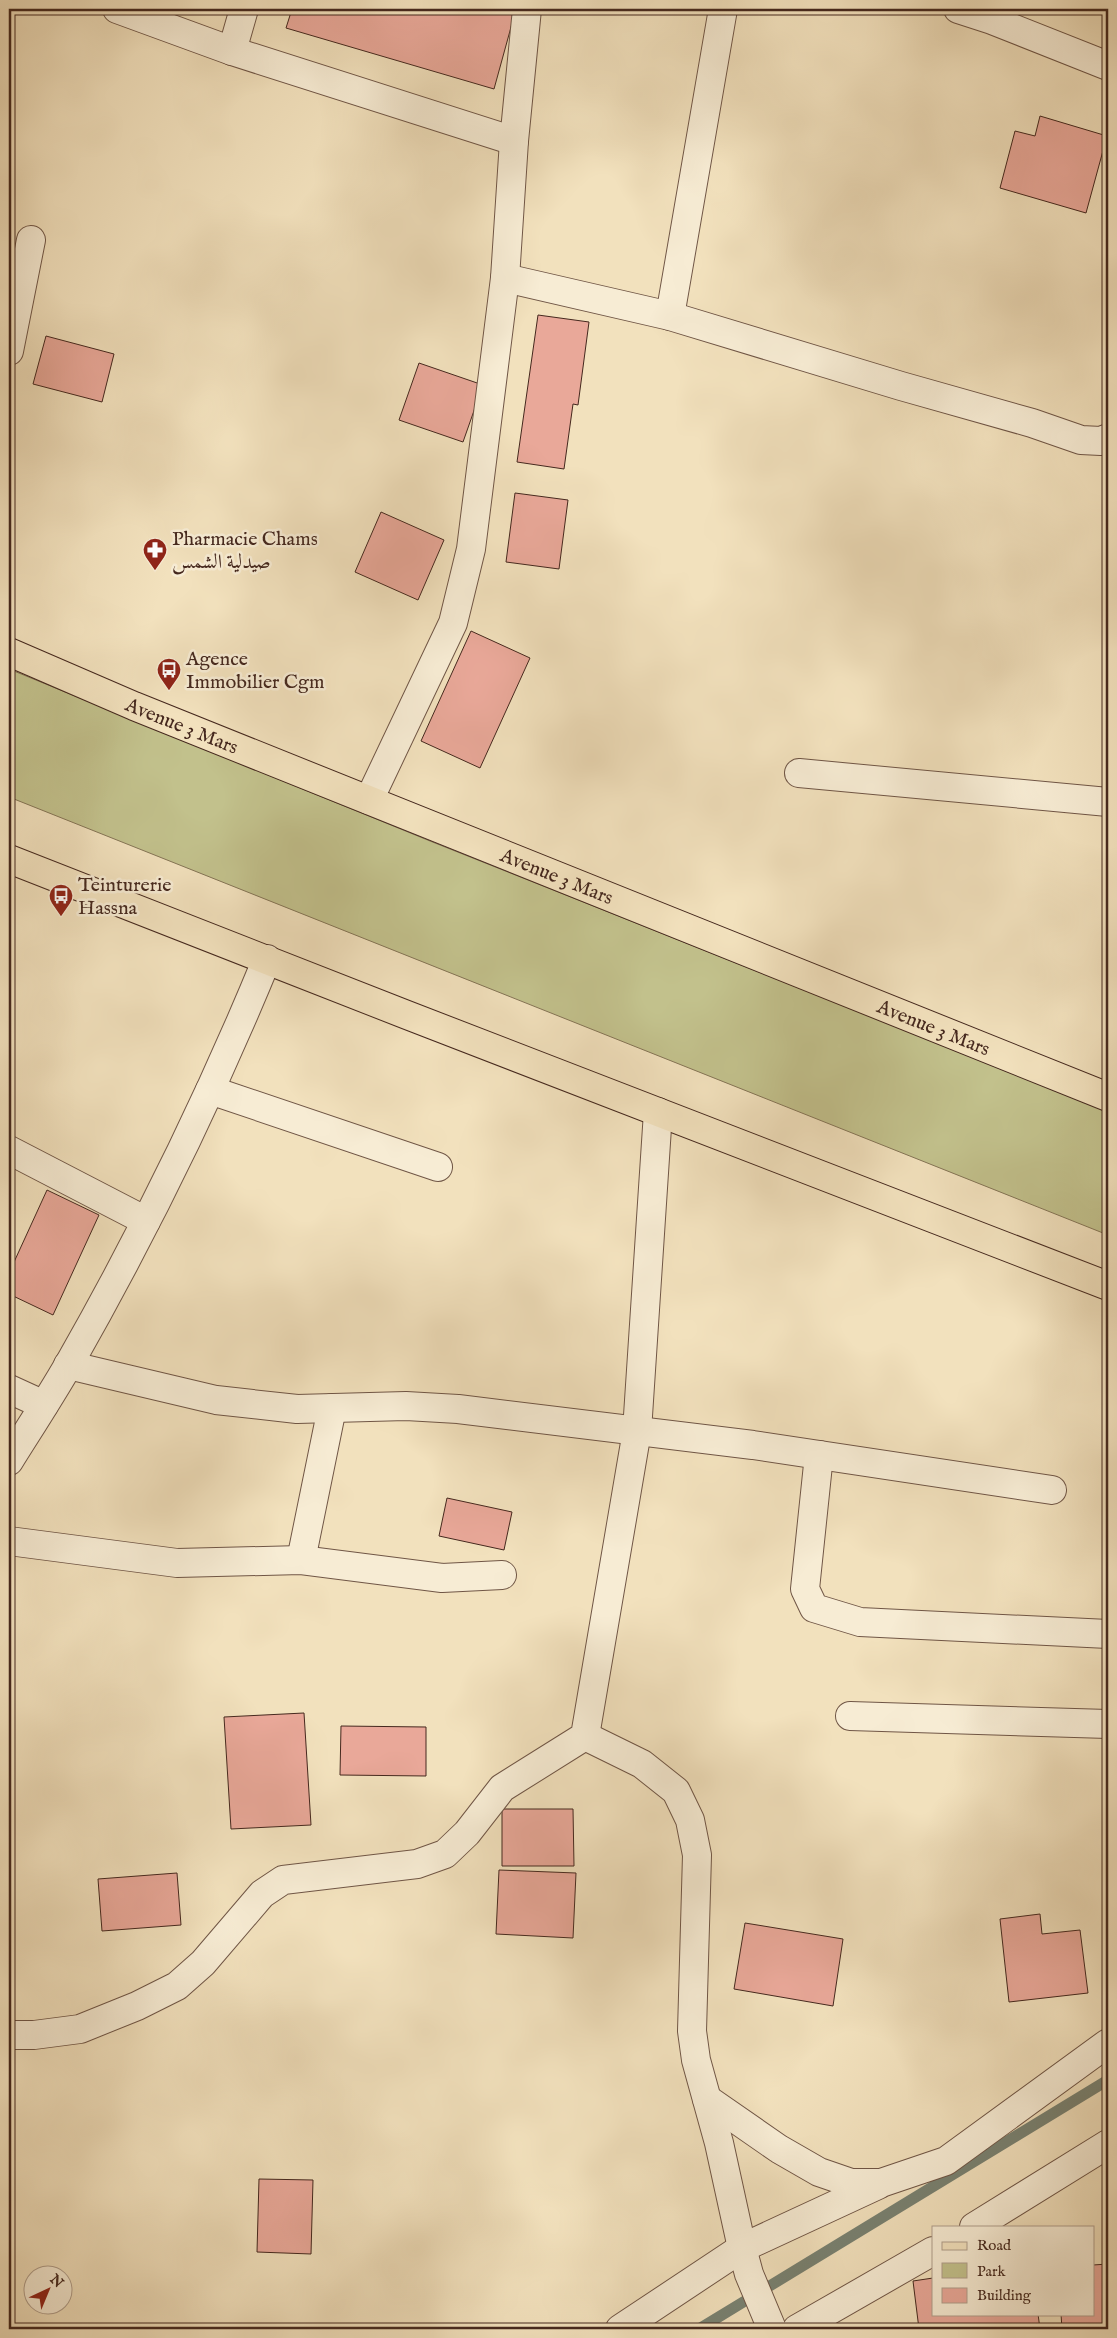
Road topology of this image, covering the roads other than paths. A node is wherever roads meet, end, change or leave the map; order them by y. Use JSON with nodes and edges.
{"nodes":[{"id":1,"x":117,"y":9,"type":"edge"},
{"id":2,"x":244,"y":9,"type":"edge"},
{"id":3,"x":527,"y":9,"type":"edge"},
{"id":4,"x":723,"y":9,"type":"edge"},
{"id":5,"x":958,"y":9,"type":"edge"},
{"id":6,"x":232,"y":51,"type":"junction"},
{"id":7,"x":1108,"y":66,"type":"edge"},
{"id":8,"x":514,"y":141,"type":"junction"},
{"id":9,"x":31,"y":240,"type":"dead end"},
{"id":10,"x":505,"y":278,"type":"junction"},
{"id":11,"x":670,"y":316,"type":"junction"},
{"id":12,"x":9,"y":351,"type":"edge"},
{"id":13,"x":1108,"y":438,"type":"edge"},
{"id":14,"x":9,"y":652,"type":"edge"},
{"id":15,"x":799,"y":773,"type":"dead end"},
{"id":16,"x":369,"y":800,"type":"junction"},
{"id":17,"x":1108,"y":802,"type":"edge"},
{"id":18,"x":9,"y":859,"type":"edge"},
{"id":19,"x":267,"y":959,"type":"junction"},
{"id":20,"x":210,"y":1090,"type":"junction"},
{"id":21,"x":1108,"y":1098,"type":"edge"},
{"id":22,"x":658,"y":1112,"type":"junction"},
{"id":23,"x":9,"y":1150,"type":"edge"},
{"id":24,"x":438,"y":1167,"type":"dead end"},
{"id":25,"x":146,"y":1221,"type":"junction"},
{"id":26,"x":1108,"y":1286,"type":"edge"},
{"id":27,"x":68,"y":1365,"type":"junction"},
{"id":28,"x":9,"y":1389,"type":"edge"},
{"id":29,"x":44,"y":1405,"type":"junction"},
{"id":30,"x":332,"y":1408,"type":"junction"},
{"id":31,"x":637,"y":1432,"type":"junction"},
{"id":32,"x":819,"y":1455,"type":"junction"},
{"id":33,"x":9,"y":1461,"type":"edge"},
{"id":34,"x":1052,"y":1490,"type":"dead end"},
{"id":35,"x":9,"y":1541,"type":"edge"},
{"id":36,"x":300,"y":1560,"type":"junction"},
{"id":37,"x":502,"y":1575,"type":"dead end"},
{"id":38,"x":1108,"y":1634,"type":"edge"},
{"id":39,"x":850,"y":1716,"type":"dead end"},
{"id":40,"x":1108,"y":1724,"type":"edge"},
{"id":41,"x":585,"y":1736,"type":"junction"},
{"id":42,"x":9,"y":2035,"type":"edge"},
{"id":43,"x":1108,"y":2043,"type":"edge"},
{"id":44,"x":707,"y":2099,"type":"junction"},
{"id":45,"x":1108,"y":2144,"type":"edge"},
{"id":46,"x":881,"y":2184,"type":"junction"},
{"id":47,"x":976,"y":2226,"type":"edge"},
{"id":48,"x":742,"y":2248,"type":"junction"},
{"id":49,"x":932,"y":2252,"type":"edge"},
{"id":50,"x":620,"y":2329,"type":"edge"},
{"id":51,"x":772,"y":2329,"type":"edge"},
{"id":52,"x":797,"y":2329,"type":"edge"}],
"edges":[{"from":1,"to":6,"type":"street"},
{"from":2,"to":6,"type":"street"},
{"from":3,"to":8,"type":"street"},
{"from":4,"to":11,"type":"street"},
{"from":5,"to":7,"type":"street"},
{"from":6,"to":8,"type":"street"},
{"from":8,"to":10,"type":"street"},
{"from":9,"to":12,"type":"street"},
{"from":10,"to":11,"type":"street"},
{"from":10,"to":16,"type":"street"},
{"from":11,"to":13,"type":"street"},
{"from":14,"to":16,"type":"main road","name":"Avenue 3 Mars"},
{"from":15,"to":17,"type":"street"},
{"from":16,"to":21,"type":"main road","name":"Avenue 3 Mars"},
{"from":18,"to":19,"type":"main road"},
{"from":19,"to":20,"type":"street"},
{"from":19,"to":22,"type":"main road"},
{"from":20,"to":24,"type":"street"},
{"from":20,"to":25,"type":"street"},
{"from":22,"to":26,"type":"main road"},
{"from":22,"to":31,"type":"street"},
{"from":23,"to":25,"type":"street"},
{"from":25,"to":27,"type":"street"},
{"from":27,"to":29,"type":"street"},
{"from":27,"to":30,"type":"street"},
{"from":28,"to":29,"type":"street"},
{"from":29,"to":33,"type":"street"},
{"from":30,"to":31,"type":"street"},
{"from":30,"to":36,"type":"street"},
{"from":31,"to":32,"type":"street"},
{"from":31,"to":41,"type":"street"},
{"from":32,"to":34,"type":"street"},
{"from":32,"to":38,"type":"street"},
{"from":35,"to":36,"type":"street"},
{"from":36,"to":37,"type":"street"},
{"from":39,"to":40,"type":"street"},
{"from":41,"to":42,"type":"street"},
{"from":41,"to":44,"type":"street"},
{"from":43,"to":46,"type":"street"},
{"from":44,"to":46,"type":"street"},
{"from":44,"to":48,"type":"street"},
{"from":45,"to":47,"type":"street"},
{"from":46,"to":48,"type":"street"},
{"from":48,"to":50,"type":"street"},
{"from":48,"to":51,"type":"street"},
{"from":49,"to":52,"type":"street"}]}
